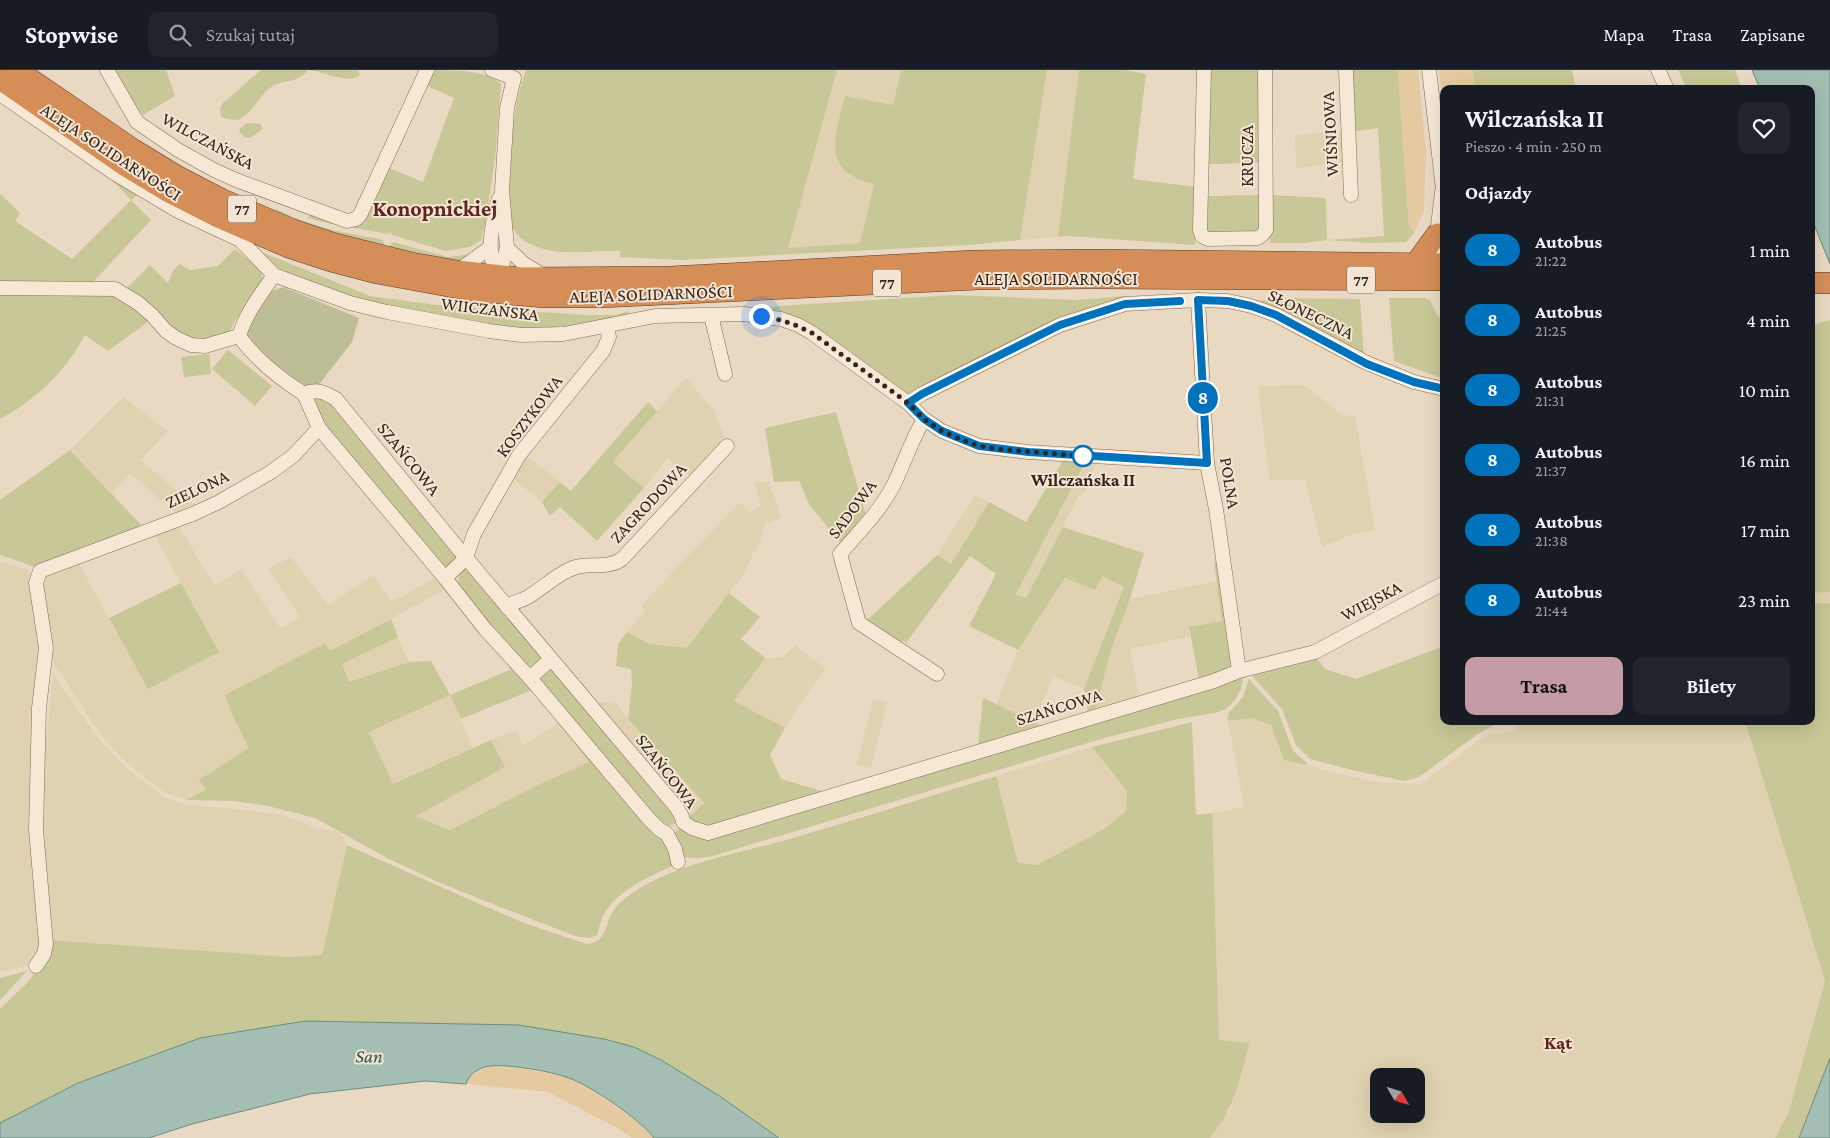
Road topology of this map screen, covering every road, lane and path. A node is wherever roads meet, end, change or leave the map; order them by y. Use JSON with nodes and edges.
{"nodes":[{"id":1,"x":17,"y":70,"type":"edge"},
{"id":2,"x":107,"y":70,"type":"edge"},
{"id":3,"x":427,"y":70,"type":"edge"},
{"id":4,"x":492,"y":70,"type":"edge"},
{"id":5,"x":1204,"y":70,"type":"edge"},
{"id":6,"x":1265,"y":70,"type":"edge"},
{"id":7,"x":1346,"y":70,"type":"edge"},
{"id":8,"x":1429,"y":70,"type":"edge"},
{"id":9,"x":1658,"y":70,"type":"edge"},
{"id":10,"x":515,"y":74,"type":"edge"},
{"id":11,"x":0,"y":80,"type":"edge"},
{"id":12,"x":1665,"y":85,"type":"edge"},
{"id":13,"x":0,"y":94,"type":"edge"},
{"id":14,"x":1440,"y":168,"type":"edge"},
{"id":15,"x":502,"y":190,"type":"junction"},
{"id":16,"x":1352,"y":196,"type":"dead end"},
{"id":17,"x":1440,"y":214,"type":"edge"},
{"id":18,"x":1437,"y":234,"type":"junction"},
{"id":19,"x":490,"y":248,"type":"junction"},
{"id":20,"x":507,"y":248,"type":"junction"},
{"id":21,"x":1440,"y":252,"type":"edge"},
{"id":22,"x":1416,"y":263,"type":"junction"},
{"id":23,"x":1440,"y":270,"type":"edge"},
{"id":24,"x":457,"y":271,"type":"junction"},
{"id":25,"x":1440,"y":271,"type":"edge"},
{"id":26,"x":1815,"y":273,"type":"edge"},
{"id":27,"x":1830,"y":273,"type":"edge"},
{"id":28,"x":274,"y":275,"type":"junction"},
{"id":29,"x":545,"y":277,"type":"junction"},
{"id":30,"x":1815,"y":283,"type":"edge"},
{"id":31,"x":1830,"y":283,"type":"edge"},
{"id":32,"x":496,"y":285,"type":"junction"},
{"id":33,"x":0,"y":288,"type":"edge"},
{"id":34,"x":1198,"y":300,"type":"junction"},
{"id":35,"x":711,"y":315,"type":"junction"},
{"id":36,"x":607,"y":326,"type":"junction"},
{"id":37,"x":240,"y":336,"type":"junction"},
{"id":38,"x":725,"y":374,"type":"dead end"},
{"id":39,"x":1440,"y":388,"type":"edge"},
{"id":40,"x":304,"y":394,"type":"junction"},
{"id":41,"x":908,"y":403,"type":"junction"},
{"id":42,"x":924,"y":419,"type":"junction"},
{"id":43,"x":319,"y":428,"type":"junction"},
{"id":44,"x":727,"y":446,"type":"dead end"},
{"id":45,"x":1207,"y":463,"type":"junction"},
{"id":46,"x":466,"y":558,"type":"junction"},
{"id":47,"x":445,"y":578,"type":"junction"},
{"id":48,"x":1440,"y":588,"type":"edge"},
{"id":49,"x":508,"y":607,"type":"junction"},
{"id":50,"x":1315,"y":652,"type":"joint"},
{"id":51,"x":551,"y":659,"type":"junction"},
{"id":52,"x":1239,"y":671,"type":"junction"},
{"id":53,"x":938,"y":674,"type":"dead end"},
{"id":54,"x":530,"y":678,"type":"junction"},
{"id":55,"x":683,"y":822,"type":"junction"},
{"id":56,"x":668,"y":834,"type":"junction"},
{"id":57,"x":678,"y":862,"type":"dead end"},
{"id":58,"x":36,"y":966,"type":"dead end"}],
"edges":[{"from":1,"to":24,"type":"highway","name":"ALEJA SOLIDARNOŚCI","number":"77"},
{"from":2,"to":3,"type":"street","name":"WILCZAŃSKA"},
{"from":4,"to":10,"type":"street"},
{"from":5,"to":6,"type":"street","name":"KRUCZA"},
{"from":7,"to":16,"type":"street","name":"WIŚNIOWA"},
{"from":8,"to":14,"type":"street"},
{"from":9,"to":12,"type":"street"},
{"from":10,"to":15,"type":"street"},
{"from":11,"to":32,"type":"highway","name":"ALEJA SOLIDARNOŚCI","number":"77"},
{"from":13,"to":28,"type":"street","name":"WIICZAŃSKA"},
{"from":15,"to":19,"type":"street"},
{"from":15,"to":20,"type":"street"},
{"from":17,"to":18,"type":"street"},
{"from":18,"to":21,"type":"street"},
{"from":18,"to":22,"type":"highway"},
{"from":19,"to":24,"type":"street"},
{"from":19,"to":32,"type":"street"},
{"from":20,"to":29,"type":"street"},
{"from":20,"to":32,"type":"street"},
{"from":22,"to":23,"type":"highway","name":"ALEJA SOLIDARNOŚCI","number":"77"},
{"from":22,"to":29,"type":"highway","name":"ALEJA SOLIDARNOŚCI","number":"77"},
{"from":24,"to":32,"type":"highway","name":"ALEJA SOLIDARNOŚCI","number":"77"},
{"from":25,"to":32,"type":"highway","name":"ALEJA SOLIDARNOŚCI","number":"77"},
{"from":26,"to":27,"type":"highway"},
{"from":28,"to":36,"type":"street","name":"WIICZAŃSKA"},
{"from":28,"to":37,"type":"street"},
{"from":29,"to":32,"type":"highway","name":"ALEJA SOLIDARNOŚCI","number":"77"},
{"from":30,"to":31,"type":"highway"},
{"from":33,"to":37,"type":"street"},
{"from":34,"to":39,"type":"street","name":"SŁONECZNA"},
{"from":34,"to":41,"type":"street","name":"SŁONECZNA"},
{"from":34,"to":45,"type":"street","name":"POLNA"},
{"from":35,"to":36,"type":"street","name":"WIICZAŃSKA"},
{"from":35,"to":38,"type":"street"},
{"from":35,"to":41,"type":"street","name":"WIICZAŃSKA"},
{"from":36,"to":46,"type":"street","name":"KOSZYKOWA"},
{"from":37,"to":40,"type":"street"},
{"from":40,"to":43,"type":"street"},
{"from":40,"to":46,"type":"street","name":"SZAŃCOWA"},
{"from":41,"to":42,"type":"street","name":"WIICZAŃSKA"},
{"from":42,"to":45,"type":"street","name":"WIICZAŃSKA"},
{"from":42,"to":53,"type":"street","name":"SADOWA"},
{"from":43,"to":47,"type":"street"},
{"from":43,"to":58,"type":"street","name":"ZIELONA"},
{"from":44,"to":49,"type":"street","name":"ZAGRODOWA"},
{"from":45,"to":52,"type":"street","name":"POLNA"},
{"from":46,"to":47,"type":"street","name":"KOSZYKOWA"},
{"from":46,"to":49,"type":"street","name":"SZAŃCOWA"},
{"from":47,"to":54,"type":"street"},
{"from":48,"to":50,"type":"street","name":"WIEJSKA"},
{"from":49,"to":51,"type":"street","name":"SZAŃCOWA"},
{"from":50,"to":52,"type":"street","name":"SZAŃCOWA"},
{"from":51,"to":54,"type":"street"},
{"from":51,"to":55,"type":"street","name":"SZAŃCOWA"},
{"from":52,"to":55,"type":"street","name":"SZAŃCOWA"},
{"from":54,"to":56,"type":"street"},
{"from":55,"to":56,"type":"street"},
{"from":56,"to":57,"type":"street"}]}
